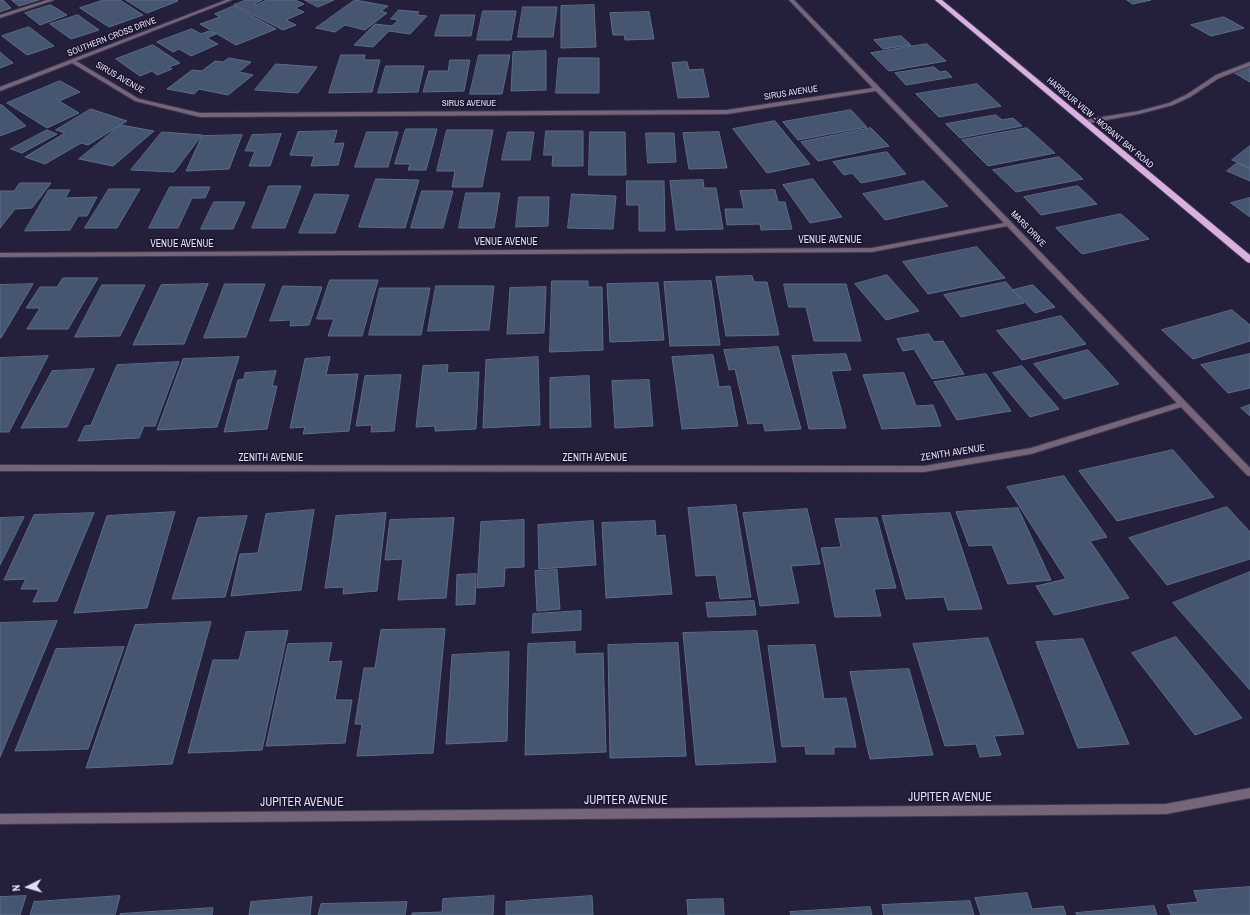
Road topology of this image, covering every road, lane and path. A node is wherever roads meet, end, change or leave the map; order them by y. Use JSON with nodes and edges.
{"nodes":[{"id":1,"x":52,"y":0,"type":"edge"},
{"id":2,"x":230,"y":0,"type":"edge"},
{"id":3,"x":791,"y":0,"type":"edge"},
{"id":4,"x":938,"y":0,"type":"edge"},
{"id":5,"x":0,"y":17,"type":"edge"},
{"id":6,"x":72,"y":61,"type":"junction"},
{"id":7,"x":1250,"y":64,"type":"edge"},
{"id":8,"x":0,"y":89,"type":"edge"},
{"id":9,"x":878,"y":89,"type":"junction"},
{"id":10,"x":1084,"y":122,"type":"junction"},
{"id":11,"x":1010,"y":224,"type":"junction"},
{"id":12,"x":0,"y":255,"type":"edge"},
{"id":13,"x":1250,"y":260,"type":"edge"},
{"id":14,"x":1182,"y":404,"type":"junction"},
{"id":15,"x":0,"y":468,"type":"edge"},
{"id":16,"x":1250,"y":473,"type":"edge"},
{"id":17,"x":1250,"y":793,"type":"edge"},
{"id":18,"x":0,"y":819,"type":"edge"}],
"edges":[{"from":1,"to":5,"type":"street"},
{"from":2,"to":6,"type":"street","name":"SOUTHERN CROSS DRIVE"},
{"from":3,"to":9,"type":"street","name":"MARS DRIVE"},
{"from":4,"to":10,"type":"highway","name":"HARBOUR VIEW - MORANT BAY ROAD"},
{"from":6,"to":8,"type":"street","name":"SOUTHERN CROSS DRIVE"},
{"from":6,"to":9,"type":"street","name":"SIRUS AVENUE"},
{"from":7,"to":10,"type":"street"},
{"from":9,"to":11,"type":"street","name":"MARS DRIVE"},
{"from":10,"to":13,"type":"highway","name":"HARBOUR VIEW - MORANT BAY ROAD"},
{"from":11,"to":12,"type":"street","name":"VENUE AVENUE"},
{"from":11,"to":14,"type":"street","name":"MARS DRIVE"},
{"from":14,"to":15,"type":"street","name":"ZENITH AVENUE"},
{"from":14,"to":16,"type":"street","name":"MARS DRIVE"},
{"from":17,"to":18,"type":"street","name":"JUPITER AVENUE"}]}
